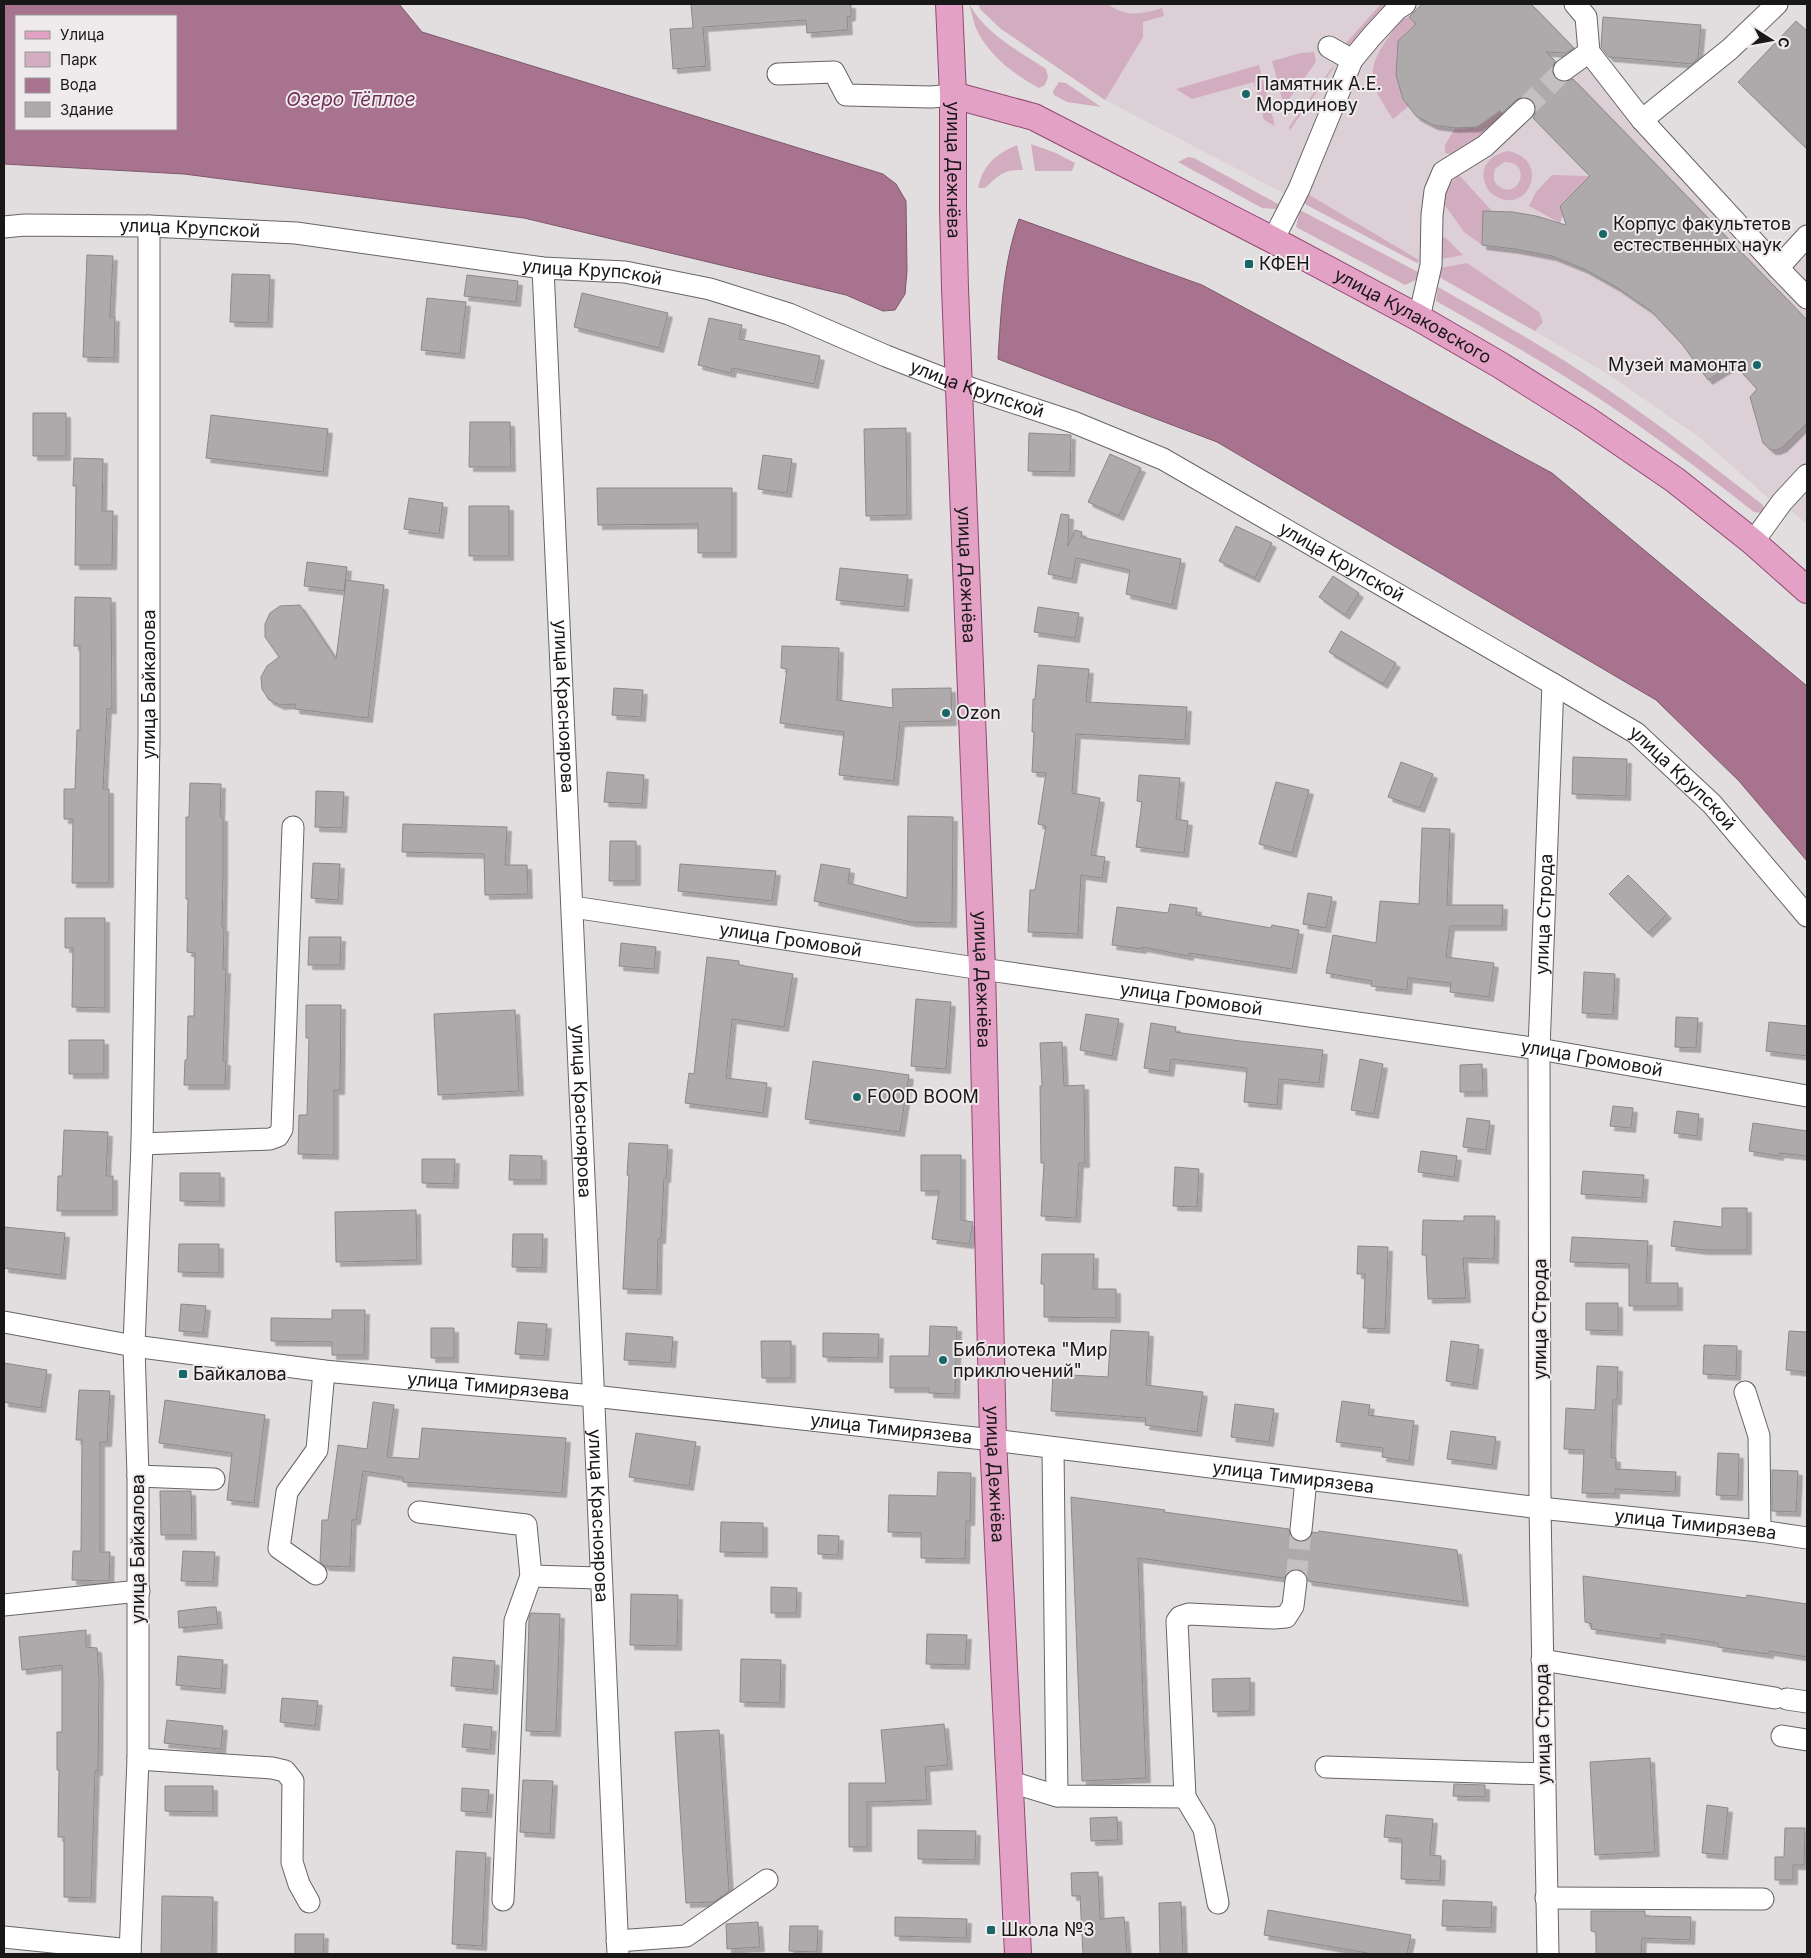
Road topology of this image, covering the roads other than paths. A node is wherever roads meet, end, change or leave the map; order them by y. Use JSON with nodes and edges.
{"nodes":[{"id":1,"x":949,"y":4,"type":"edge"},
{"id":2,"x":1405,"y":4,"type":"edge"},
{"id":3,"x":1575,"y":4,"type":"edge"},
{"id":4,"x":1777,"y":4,"type":"edge"},
{"id":5,"x":1329,"y":47,"type":"dead end"},
{"id":6,"x":1589,"y":52,"type":"junction"},
{"id":7,"x":1352,"y":60,"type":"junction"},
{"id":8,"x":1564,"y":70,"type":"tunnel mouth"},
{"id":9,"x":778,"y":74,"type":"dead end"},
{"id":10,"x":953,"y":95,"type":"junction"},
{"id":11,"x":1524,"y":108,"type":"tunnel mouth"},
{"id":12,"x":1642,"y":120,"type":"junction"},
{"id":13,"x":149,"y":226,"type":"junction"},
{"id":14,"x":4,"y":227,"type":"edge"},
{"id":15,"x":1807,"y":236,"type":"edge"},
{"id":16,"x":1273,"y":240,"type":"junction"},
{"id":17,"x":543,"y":268,"type":"junction"},
{"id":18,"x":1778,"y":268,"type":"junction"},
{"id":19,"x":1807,"y":298,"type":"edge"},
{"id":20,"x":1419,"y":318,"type":"junction"},
{"id":21,"x":958,"y":384,"type":"junction"},
{"id":22,"x":1807,"y":475,"type":"edge"},
{"id":23,"x":1753,"y":542,"type":"junction"},
{"id":24,"x":1807,"y":590,"type":"edge"},
{"id":25,"x":1553,"y":684,"type":"junction"},
{"id":26,"x":293,"y":827,"type":"dead end"},
{"id":27,"x":573,"y":907,"type":"junction"},
{"id":28,"x":1807,"y":916,"type":"edge"},
{"id":29,"x":982,"y":969,"type":"junction"},
{"id":30,"x":1539,"y":1049,"type":"junction"},
{"id":31,"x":1807,"y":1096,"type":"edge"},
{"id":32,"x":142,"y":1144,"type":"junction"},
{"id":33,"x":4,"y":1322,"type":"edge"},
{"id":34,"x":134,"y":1346,"type":"junction"},
{"id":35,"x":324,"y":1371,"type":"junction"},
{"id":36,"x":1745,"y":1392,"type":"dead end"},
{"id":37,"x":593,"y":1396,"type":"junction"},
{"id":38,"x":994,"y":1440,"type":"junction"},
{"id":39,"x":1053,"y":1448,"type":"junction"},
{"id":40,"x":138,"y":1476,"type":"junction"},
{"id":41,"x":214,"y":1479,"type":"dead end"},
{"id":42,"x":1306,"y":1479,"type":"junction"},
{"id":43,"x":1540,"y":1508,"type":"junction"},
{"id":44,"x":419,"y":1512,"type":"dead end"},
{"id":45,"x":1301,"y":1530,"type":"tunnel mouth"},
{"id":46,"x":1760,"y":1531,"type":"junction"},
{"id":47,"x":1807,"y":1538,"type":"edge"},
{"id":48,"x":316,"y":1574,"type":"dead end"},
{"id":49,"x":531,"y":1576,"type":"junction"},
{"id":50,"x":600,"y":1578,"type":"junction"},
{"id":51,"x":1296,"y":1581,"type":"tunnel mouth"},
{"id":52,"x":139,"y":1592,"type":"junction"},
{"id":53,"x":4,"y":1605,"type":"edge"},
{"id":54,"x":1542,"y":1660,"type":"junction"},
{"id":55,"x":1790,"y":1700,"type":"edge"},
{"id":56,"x":1782,"y":1736,"type":"dead end"},
{"id":57,"x":1807,"y":1740,"type":"edge"},
{"id":58,"x":138,"y":1759,"type":"junction"},
{"id":59,"x":1326,"y":1767,"type":"dead end"},
{"id":60,"x":1544,"y":1774,"type":"junction"},
{"id":61,"x":1011,"y":1782,"type":"junction"},
{"id":62,"x":1057,"y":1796,"type":"junction"},
{"id":63,"x":1185,"y":1797,"type":"junction"},
{"id":64,"x":767,"y":1880,"type":"dead end"},
{"id":65,"x":1546,"y":1898,"type":"junction"},
{"id":66,"x":1764,"y":1899,"type":"dead end"},
{"id":67,"x":503,"y":1900,"type":"dead end"},
{"id":68,"x":309,"y":1902,"type":"dead end"},
{"id":69,"x":1218,"y":1903,"type":"dead end"},
{"id":70,"x":4,"y":1938,"type":"edge"},
{"id":71,"x":617,"y":1948,"type":"edge"},
{"id":72,"x":130,"y":1952,"type":"edge"},
{"id":73,"x":1018,"y":1954,"type":"edge"},
{"id":74,"x":1548,"y":1954,"type":"edge"}],
"edges":[{"from":1,"to":10,"type":"main road","name":"улица Дежнёва"},
{"from":2,"to":7,"type":"street"},
{"from":3,"to":6,"type":"street"},
{"from":4,"to":12,"type":"street"},
{"from":5,"to":7,"type":"street"},
{"from":6,"to":8,"type":"street"},
{"from":6,"to":12,"type":"street"},
{"from":7,"to":16,"type":"street"},
{"from":9,"to":10,"type":"street"},
{"from":10,"to":16,"type":"main road","name":"улица Кулаковского"},
{"from":10,"to":21,"type":"main road","name":"улица Дежнёва"},
{"from":11,"to":20,"type":"street"},
{"from":12,"to":18,"type":"street"},
{"from":13,"to":14,"type":"street","name":"улица Крупской"},
{"from":13,"to":17,"type":"street","name":"улица Крупской"},
{"from":13,"to":32,"type":"street","name":"улица Байкалова"},
{"from":15,"to":18,"type":"street"},
{"from":16,"to":20,"type":"main road","name":"улица Кулаковского"},
{"from":17,"to":21,"type":"street","name":"улица Крупской"},
{"from":17,"to":27,"type":"street","name":"улица Красноярова"},
{"from":18,"to":19,"type":"street"},
{"from":20,"to":23,"type":"main road","name":"улица Кулаковского"},
{"from":21,"to":25,"type":"street","name":"улица Крупской"},
{"from":21,"to":29,"type":"main road","name":"улица Дежнёва"},
{"from":22,"to":23,"type":"street"},
{"from":23,"to":24,"type":"main road","name":"улица Кулаковского"},
{"from":25,"to":28,"type":"street","name":"улица Крупской"},
{"from":25,"to":30,"type":"street","name":"улица Строда"},
{"from":26,"to":32,"type":"street"},
{"from":27,"to":29,"type":"street","name":"улица Громовой"},
{"from":27,"to":37,"type":"street","name":"улица Красноярова"},
{"from":29,"to":30,"type":"street","name":"улица Громовой"},
{"from":29,"to":38,"type":"main road","name":"улица Дежнёва"},
{"from":30,"to":31,"type":"street","name":"улица Громовой"},
{"from":30,"to":43,"type":"street","name":"улица Строда"},
{"from":32,"to":34,"type":"street","name":"улица Байкалова"},
{"from":33,"to":34,"type":"street","name":"улица Тимирязева"},
{"from":34,"to":35,"type":"street","name":"улица Тимирязева"},
{"from":34,"to":40,"type":"street","name":"улица Байкалова"},
{"from":35,"to":37,"type":"street","name":"улица Тимирязева"},
{"from":35,"to":48,"type":"street"},
{"from":36,"to":46,"type":"street"},
{"from":37,"to":38,"type":"street","name":"улица Тимирязева"},
{"from":37,"to":50,"type":"street","name":"улица Красноярова"},
{"from":38,"to":39,"type":"street","name":"улица Тимирязева"},
{"from":38,"to":61,"type":"main road","name":"улица Дежнёва"},
{"from":39,"to":42,"type":"street","name":"улица Тимирязева"},
{"from":39,"to":62,"type":"street"},
{"from":40,"to":41,"type":"street"},
{"from":40,"to":52,"type":"street","name":"улица Байкалова"},
{"from":42,"to":43,"type":"street","name":"улица Тимирязева"},
{"from":42,"to":45,"type":"street"},
{"from":43,"to":46,"type":"street","name":"улица Тимирязева"},
{"from":43,"to":54,"type":"street","name":"улица Строда"},
{"from":44,"to":49,"type":"street"},
{"from":46,"to":47,"type":"street","name":"улица Тимирязева"},
{"from":49,"to":50,"type":"street"},
{"from":49,"to":67,"type":"street"},
{"from":50,"to":71,"type":"street","name":"улица Красноярова"},
{"from":51,"to":63,"type":"street"},
{"from":52,"to":53,"type":"street"},
{"from":52,"to":58,"type":"street","name":"улица Байкалова"},
{"from":54,"to":55,"type":"street"},
{"from":54,"to":60,"type":"street","name":"улица Строда"},
{"from":56,"to":57,"type":"street"},
{"from":58,"to":68,"type":"street"},
{"from":58,"to":72,"type":"street","name":"улица Байкалова"},
{"from":59,"to":60,"type":"street"},
{"from":60,"to":65,"type":"street","name":"улица Строда"},
{"from":61,"to":62,"type":"street"},
{"from":61,"to":73,"type":"main road","name":"улица Дежнёва"},
{"from":62,"to":63,"type":"street"},
{"from":63,"to":69,"type":"street"},
{"from":64,"to":71,"type":"street"},
{"from":65,"to":66,"type":"street"},
{"from":65,"to":74,"type":"street","name":"улица Строда"},
{"from":70,"to":72,"type":"street"}]}
